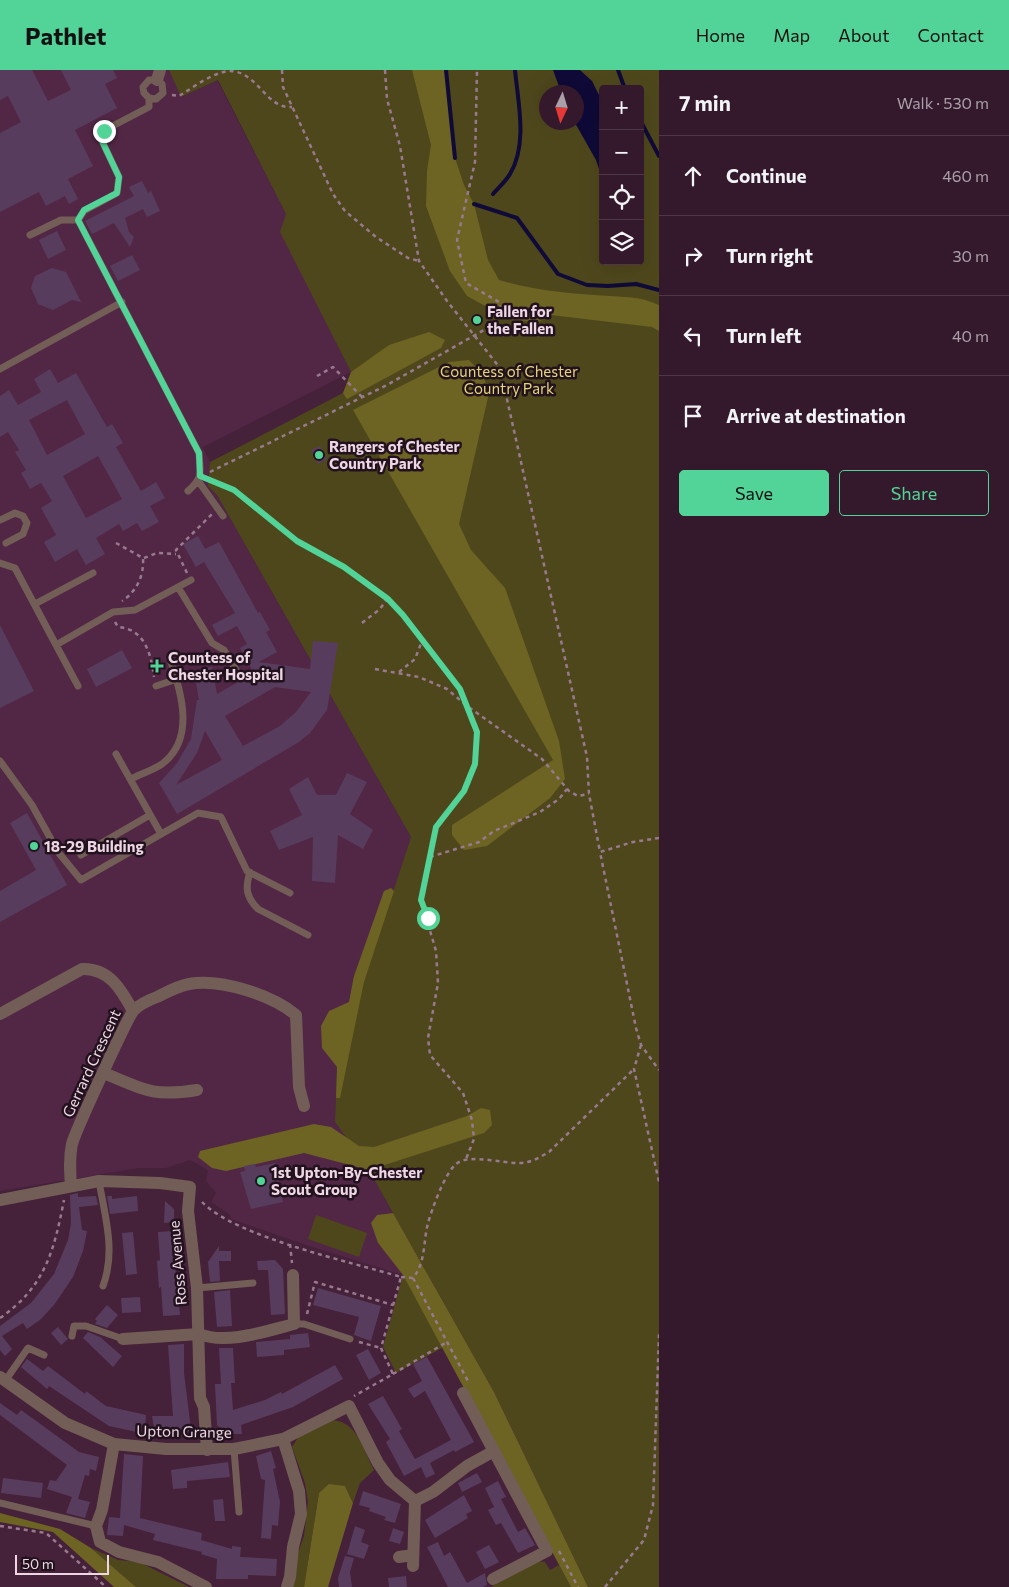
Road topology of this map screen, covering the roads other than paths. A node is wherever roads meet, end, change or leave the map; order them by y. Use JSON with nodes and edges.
{"nodes":[{"id":1,"x":159,"y":75,"type":"edge"},
{"id":2,"x":149,"y":98,"type":"junction"},
{"id":3,"x":78,"y":220,"type":"junction"},
{"id":4,"x":30,"y":235,"type":"dead end"},
{"id":5,"x":122,"y":302,"type":"junction"},
{"id":6,"x":0,"y":369,"type":"edge"},
{"id":7,"x":200,"y":479,"type":"junction"},
{"id":8,"x":188,"y":491,"type":"dead end"},
{"id":9,"x":223,"y":516,"type":"dead end"},
{"id":10,"x":0,"y":520,"type":"edge"},
{"id":11,"x":6,"y":543,"type":"dead end"},
{"id":12,"x":0,"y":564,"type":"edge"},
{"id":13,"x":93,"y":573,"type":"dead end"},
{"id":14,"x":191,"y":580,"type":"road end"},
{"id":15,"x":178,"y":587,"type":"junction"},
{"id":16,"x":34,"y":604,"type":"junction"},
{"id":17,"x":56,"y":645,"type":"junction"},
{"id":18,"x":170,"y":659,"type":"dead end"},
{"id":19,"x":238,"y":673,"type":"dead end"},
{"id":20,"x":177,"y":679,"type":"junction"},
{"id":21,"x":78,"y":686,"type":"dead end"},
{"id":22,"x":156,"y":686,"type":"dead end"},
{"id":23,"x":116,"y":754,"type":"dead end"},
{"id":24,"x":0,"y":761,"type":"edge"},
{"id":25,"x":131,"y":779,"type":"junction"},
{"id":26,"x":150,"y":815,"type":"junction"},
{"id":27,"x":160,"y":834,"type":"junction"},
{"id":28,"x":81,"y":855,"type":"dead end"},
{"id":29,"x":250,"y":872,"type":"junction"},
{"id":30,"x":290,"y":893,"type":"dead end"},
{"id":31,"x":308,"y":935,"type":"dead end"},
{"id":32,"x":132,"y":1011,"type":"junction"},
{"id":33,"x":0,"y":1014,"type":"edge"},
{"id":34,"x":104,"y":1073,"type":"junction"},
{"id":35,"x":197,"y":1090,"type":"dead end"},
{"id":36,"x":304,"y":1106,"type":"dead end"},
{"id":37,"x":99,"y":1181,"type":"junction"},
{"id":38,"x":69,"y":1186,"type":"junction"},
{"id":39,"x":0,"y":1200,"type":"edge"},
{"id":40,"x":293,"y":1275,"type":"road end"},
{"id":41,"x":253,"y":1282,"type":"dead end"},
{"id":42,"x":103,"y":1286,"type":"dead end"},
{"id":43,"x":196,"y":1288,"type":"junction"},
{"id":44,"x":299,"y":1324,"type":"junction"},
{"id":45,"x":199,"y":1334,"type":"junction"},
{"id":46,"x":72,"y":1336,"type":"dead end"},
{"id":47,"x":123,"y":1339,"type":"joint"},
{"id":48,"x":350,"y":1339,"type":"road end"},
{"id":49,"x":44,"y":1355,"type":"dead end"},
{"id":50,"x":2,"y":1379,"type":"edge"},
{"id":51,"x":463,"y":1393,"type":"dead end"},
{"id":52,"x":283,"y":1439,"type":"junction"},
{"id":53,"x":114,"y":1444,"type":"junction"},
{"id":54,"x":234,"y":1449,"type":"junction"},
{"id":55,"x":207,"y":1450,"type":"junction"},
{"id":56,"x":494,"y":1451,"type":"junction"},
{"id":57,"x":416,"y":1501,"type":"junction"},
{"id":58,"x":0,"y":1503,"type":"edge"},
{"id":59,"x":239,"y":1512,"type":"dead end"},
{"id":60,"x":96,"y":1526,"type":"junction"},
{"id":61,"x":399,"y":1557,"type":"dead end"},
{"id":62,"x":493,"y":1579,"type":"dead end"},
{"id":63,"x":206,"y":1587,"type":"edge"},
{"id":64,"x":286,"y":1587,"type":"edge"}],
"edges":[{"from":1,"to":2,"type":"lane"},
{"from":1,"to":2,"type":"lane"},
{"from":2,"to":3,"type":"lane"},
{"from":3,"to":4,"type":"lane"},
{"from":3,"to":5,"type":"lane"},
{"from":5,"to":6,"type":"lane"},
{"from":5,"to":7,"type":"lane"},
{"from":7,"to":8,"type":"lane"},
{"from":7,"to":9,"type":"lane"},
{"from":10,"to":11,"type":"lane"},
{"from":12,"to":16,"type":"lane"},
{"from":13,"to":16,"type":"lane"},
{"from":14,"to":15,"type":"lane"},
{"from":15,"to":17,"type":"lane"},
{"from":15,"to":19,"type":"lane"},
{"from":16,"to":17,"type":"lane"},
{"from":17,"to":21,"type":"lane"},
{"from":18,"to":20,"type":"lane"},
{"from":20,"to":22,"type":"lane"},
{"from":20,"to":25,"type":"lane"},
{"from":23,"to":25,"type":"lane"},
{"from":24,"to":27,"type":"lane"},
{"from":25,"to":26,"type":"lane"},
{"from":26,"to":27,"type":"lane"},
{"from":26,"to":28,"type":"lane"},
{"from":27,"to":29,"type":"lane"},
{"from":29,"to":30,"type":"lane"},
{"from":29,"to":31,"type":"lane"},
{"from":32,"to":33,"type":"street"},
{"from":32,"to":34,"type":"street","name":"Gerrard Crescent"},
{"from":32,"to":36,"type":"street","name":"Gerrard Crescent"},
{"from":34,"to":35,"type":"street"},
{"from":34,"to":38,"type":"street","name":"Gerrard Crescent"},
{"from":37,"to":38,"type":"street"},
{"from":37,"to":42,"type":"lane"},
{"from":37,"to":43,"type":"street","name":"Ross Avenue"},
{"from":38,"to":39,"type":"street"},
{"from":40,"to":44,"type":"street"},
{"from":41,"to":43,"type":"lane"},
{"from":43,"to":45,"type":"street","name":"Ross Avenue"},
{"from":44,"to":45,"type":"street"},
{"from":44,"to":48,"type":"lane"},
{"from":45,"to":47,"type":"street"},
{"from":45,"to":55,"type":"street","name":"Ross Avenue"},
{"from":46,"to":47,"type":"lane"},
{"from":49,"to":50,"type":"lane"},
{"from":50,"to":53,"type":"street","name":"Upton Grange"},
{"from":51,"to":56,"type":"street"},
{"from":52,"to":54,"type":"street","name":"Upton Grange"},
{"from":52,"to":57,"type":"street","name":"Upton Grange"},
{"from":52,"to":64,"type":"street"},
{"from":53,"to":55,"type":"street","name":"Upton Grange"},
{"from":53,"to":60,"type":"street"},
{"from":54,"to":55,"type":"street","name":"Upton Grange"},
{"from":54,"to":59,"type":"lane"},
{"from":56,"to":57,"type":"street"},
{"from":56,"to":62,"type":"street"},
{"from":57,"to":61,"type":"street"},
{"from":58,"to":60,"type":"lane"},
{"from":60,"to":63,"type":"street"}]}
